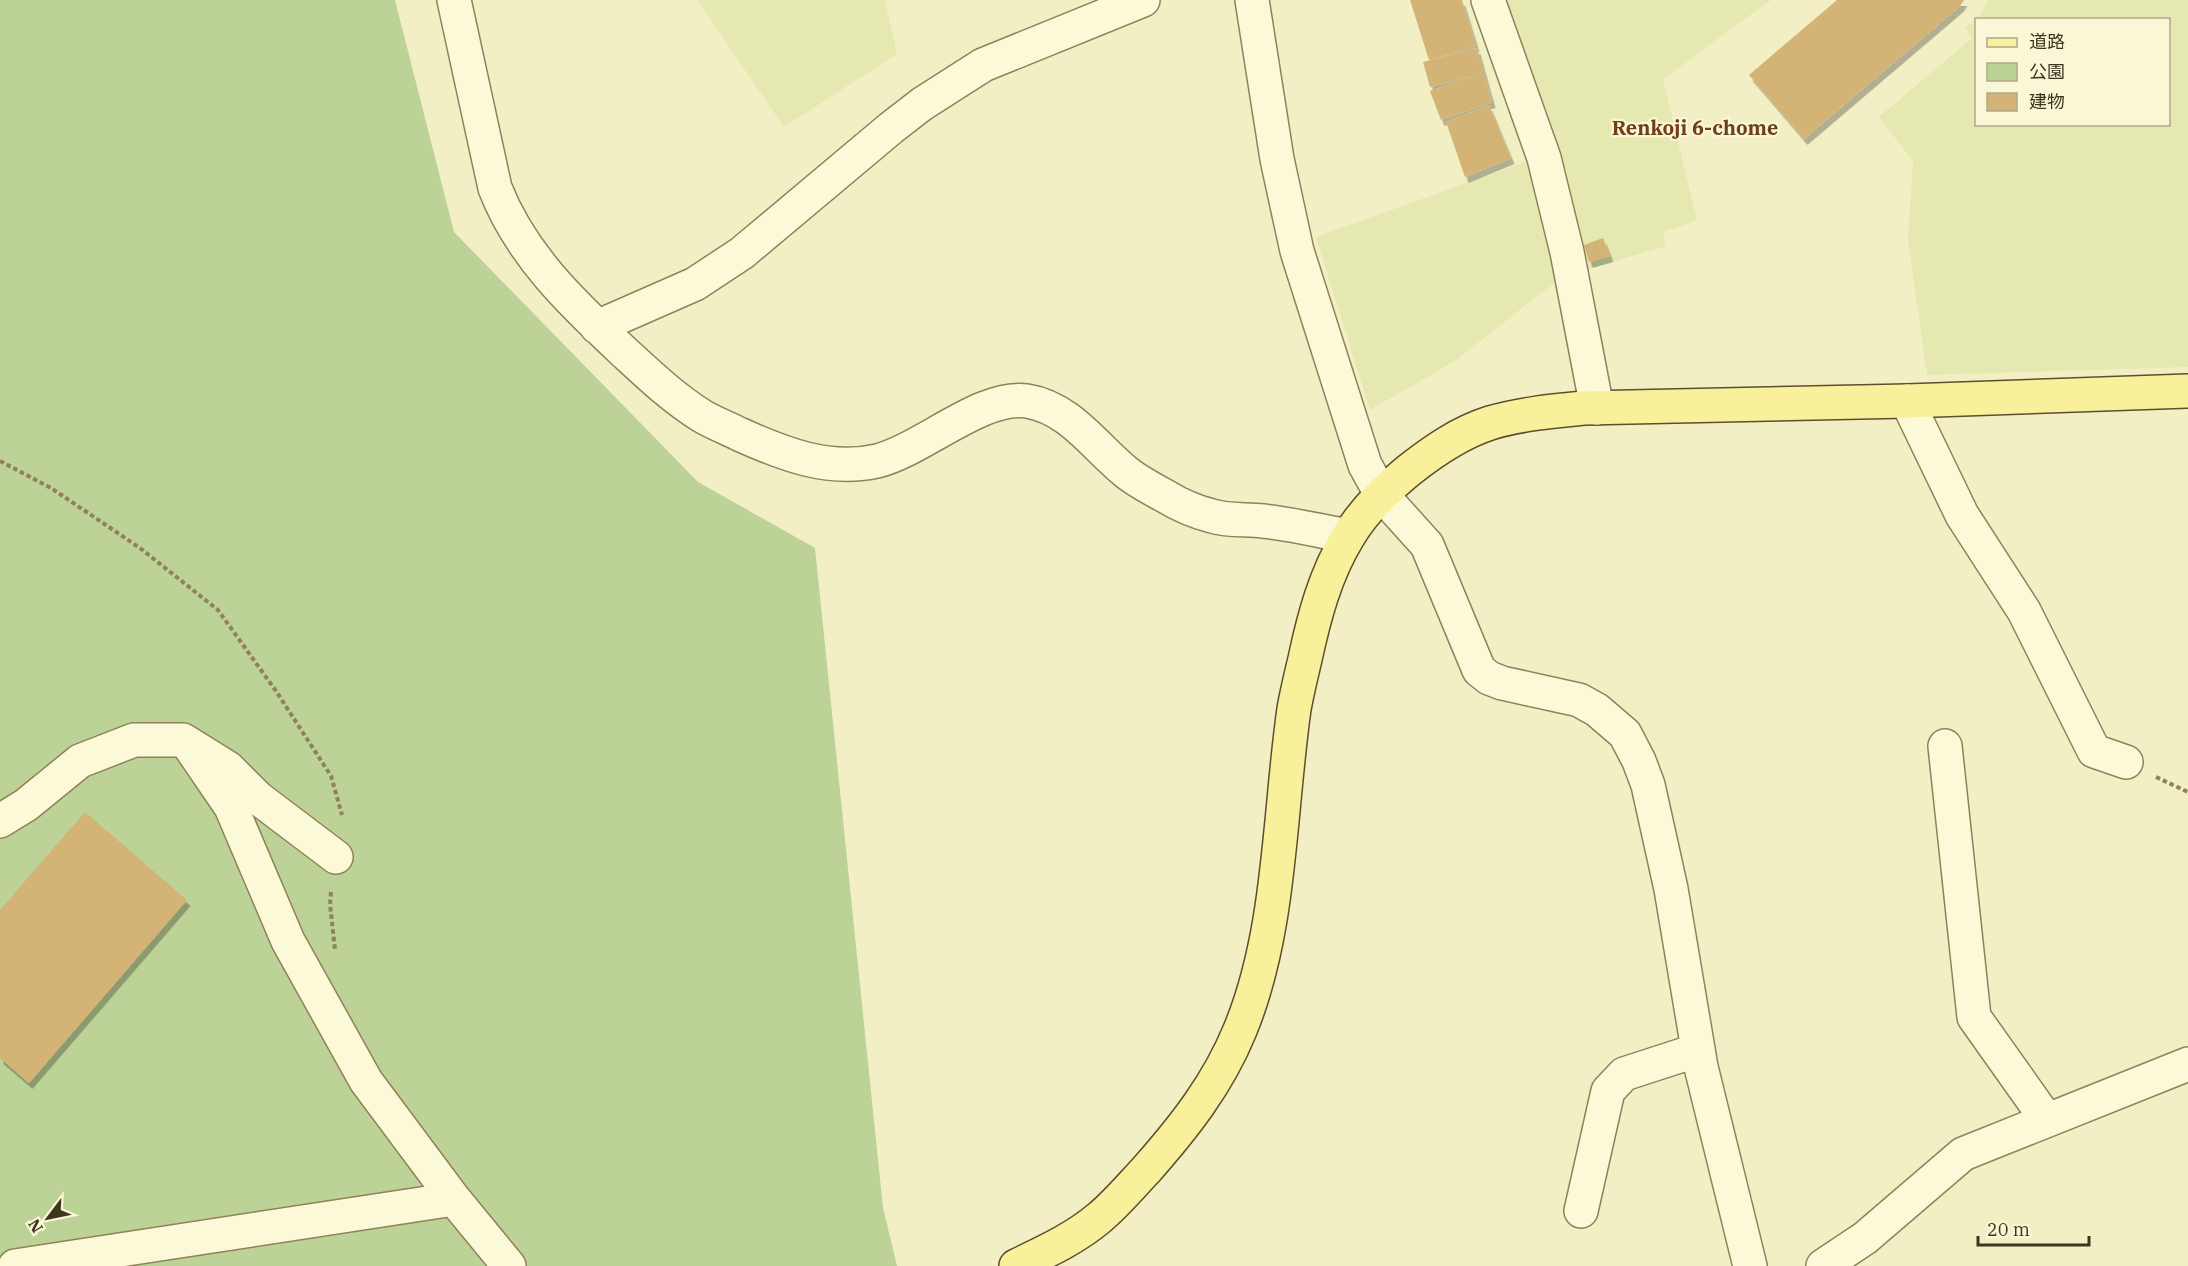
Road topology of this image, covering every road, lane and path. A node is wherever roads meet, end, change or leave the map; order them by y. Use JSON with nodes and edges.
{"nodes":[{"id":1,"x":454,"y":0,"type":"edge"},
{"id":2,"x":1143,"y":0,"type":"edge"},
{"id":3,"x":1252,"y":0,"type":"edge"},
{"id":4,"x":1488,"y":0,"type":"edge"},
{"id":5,"x":597,"y":327,"type":"junction"},
{"id":6,"x":2188,"y":391,"type":"edge"},
{"id":7,"x":1907,"y":401,"type":"junction"},
{"id":8,"x":1597,"y":408,"type":"junction"},
{"id":9,"x":0,"y":461,"type":"edge"},
{"id":10,"x":1381,"y":494,"type":"junction"},
{"id":11,"x":1348,"y":536,"type":"junction"},
{"id":12,"x":188,"y":744,"type":"junction"},
{"id":13,"x":1945,"y":746,"type":"dead end"},
{"id":14,"x":2126,"y":762,"type":"dead end"},
{"id":15,"x":0,"y":821,"type":"edge"},
{"id":16,"x":336,"y":857,"type":"junction"},
{"id":17,"x":337,"y":961,"type":"dead end"},
{"id":18,"x":1698,"y":1050,"type":"junction"},
{"id":19,"x":2188,"y":1064,"type":"edge"},
{"id":20,"x":2047,"y":1120,"type":"junction"},
{"id":21,"x":454,"y":1199,"type":"junction"},
{"id":22,"x":1581,"y":1211,"type":"dead end"},
{"id":23,"x":15,"y":1266,"type":"edge"},
{"id":24,"x":509,"y":1266,"type":"edge"},
{"id":25,"x":1016,"y":1266,"type":"edge"},
{"id":26,"x":1750,"y":1266,"type":"edge"},
{"id":27,"x":1822,"y":1266,"type":"edge"}],
"edges":[{"from":1,"to":5,"type":"street"},
{"from":2,"to":5,"type":"street"},
{"from":3,"to":10,"type":"street"},
{"from":4,"to":8,"type":"street"},
{"from":5,"to":11,"type":"street"},
{"from":6,"to":7,"type":"main road"},
{"from":7,"to":8,"type":"main road"},
{"from":7,"to":14,"type":"street"},
{"from":8,"to":10,"type":"main road"},
{"from":9,"to":16,"type":"path"},
{"from":10,"to":11,"type":"main road"},
{"from":10,"to":18,"type":"street"},
{"from":11,"to":25,"type":"main road"},
{"from":12,"to":15,"type":"street"},
{"from":12,"to":16,"type":"street"},
{"from":12,"to":21,"type":"street"},
{"from":13,"to":20,"type":"street"},
{"from":16,"to":17,"type":"path"},
{"from":18,"to":22,"type":"street"},
{"from":18,"to":26,"type":"street"},
{"from":19,"to":20,"type":"street"},
{"from":20,"to":27,"type":"street"},
{"from":21,"to":23,"type":"street"},
{"from":21,"to":24,"type":"street"}]}
